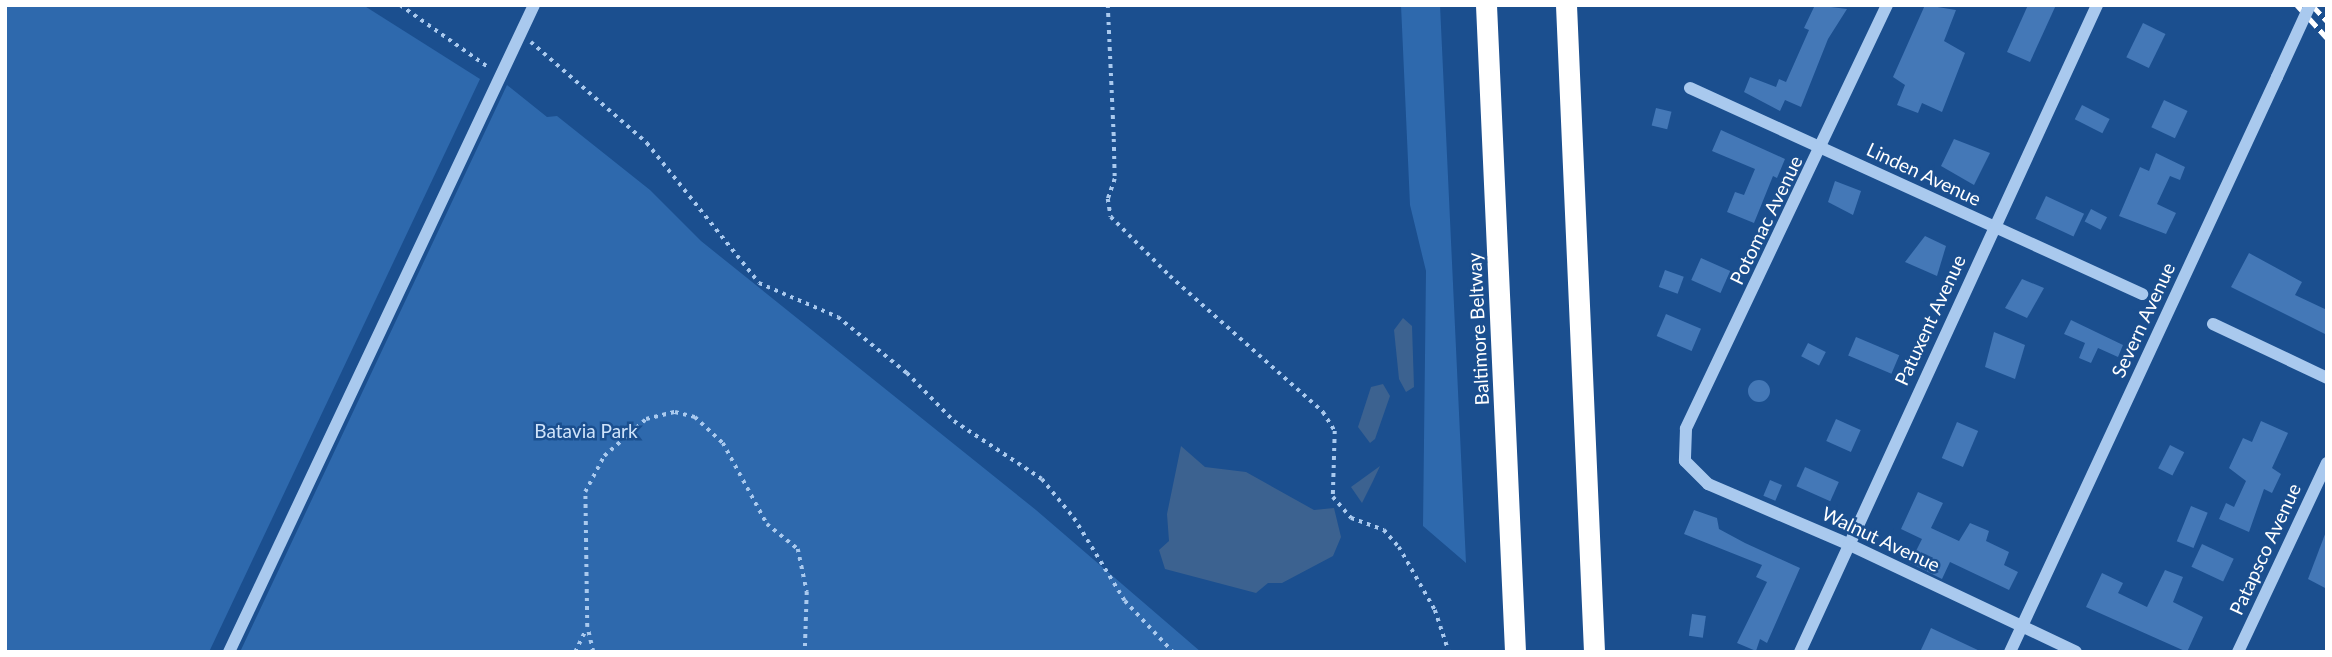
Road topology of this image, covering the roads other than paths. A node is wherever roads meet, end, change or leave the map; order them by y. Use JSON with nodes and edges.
{"nodes":[{"id":1,"x":534,"y":5,"type":"edge"},
{"id":2,"x":1486,"y":5,"type":"edge"},
{"id":3,"x":1566,"y":5,"type":"edge"},
{"id":4,"x":1887,"y":5,"type":"edge"},
{"id":5,"x":2097,"y":5,"type":"edge"},
{"id":6,"x":2310,"y":5,"type":"edge"},
{"id":7,"x":1690,"y":88,"type":"dead end"},
{"id":8,"x":1822,"y":148,"type":"junction"},
{"id":9,"x":1993,"y":228,"type":"junction"},
{"id":10,"x":2142,"y":294,"type":"dead end"},
{"id":11,"x":2213,"y":324,"type":"dead end"},
{"id":12,"x":2327,"y":378,"type":"edge"},
{"id":13,"x":1683,"y":451,"type":"joint"},
{"id":14,"x":2327,"y":463,"type":"edge"},
{"id":15,"x":1847,"y":544,"type":"junction"},
{"id":16,"x":2022,"y":626,"type":"junction"},
{"id":17,"x":229,"y":652,"type":"edge"},
{"id":18,"x":1515,"y":652,"type":"edge"},
{"id":19,"x":1594,"y":652,"type":"edge"},
{"id":20,"x":1800,"y":652,"type":"edge"},
{"id":21,"x":2010,"y":652,"type":"edge"},
{"id":22,"x":2076,"y":652,"type":"edge"},
{"id":23,"x":2238,"y":652,"type":"edge"}],
"edges":[{"from":1,"to":17,"type":"street"},
{"from":2,"to":18,"type":"highway","name":"Baltimore Beltway"},
{"from":3,"to":19,"type":"highway"},
{"from":4,"to":8,"type":"street","name":"Potomac Avenue"},
{"from":5,"to":9,"type":"street","name":"Patuxent Avenue"},
{"from":6,"to":16,"type":"street","name":"Severn Avenue","bridge":true},
{"from":7,"to":8,"type":"street","name":"Linden Avenue"},
{"from":8,"to":9,"type":"street","name":"Linden Avenue"},
{"from":8,"to":13,"type":"street","name":"Potomac Avenue"},
{"from":9,"to":10,"type":"street","name":"Linden Avenue"},
{"from":9,"to":15,"type":"street","name":"Patuxent Avenue"},
{"from":11,"to":12,"type":"street"},
{"from":13,"to":15,"type":"street","name":"Walnut Avenue"},
{"from":14,"to":23,"type":"street","name":"Patapsco Avenue"},
{"from":15,"to":16,"type":"street","name":"Walnut Avenue"},
{"from":15,"to":20,"type":"street","name":"Patuxent Avenue"},
{"from":16,"to":21,"type":"street","name":"Severn Avenue"},
{"from":16,"to":22,"type":"street","name":"Walnut Avenue"}]}
